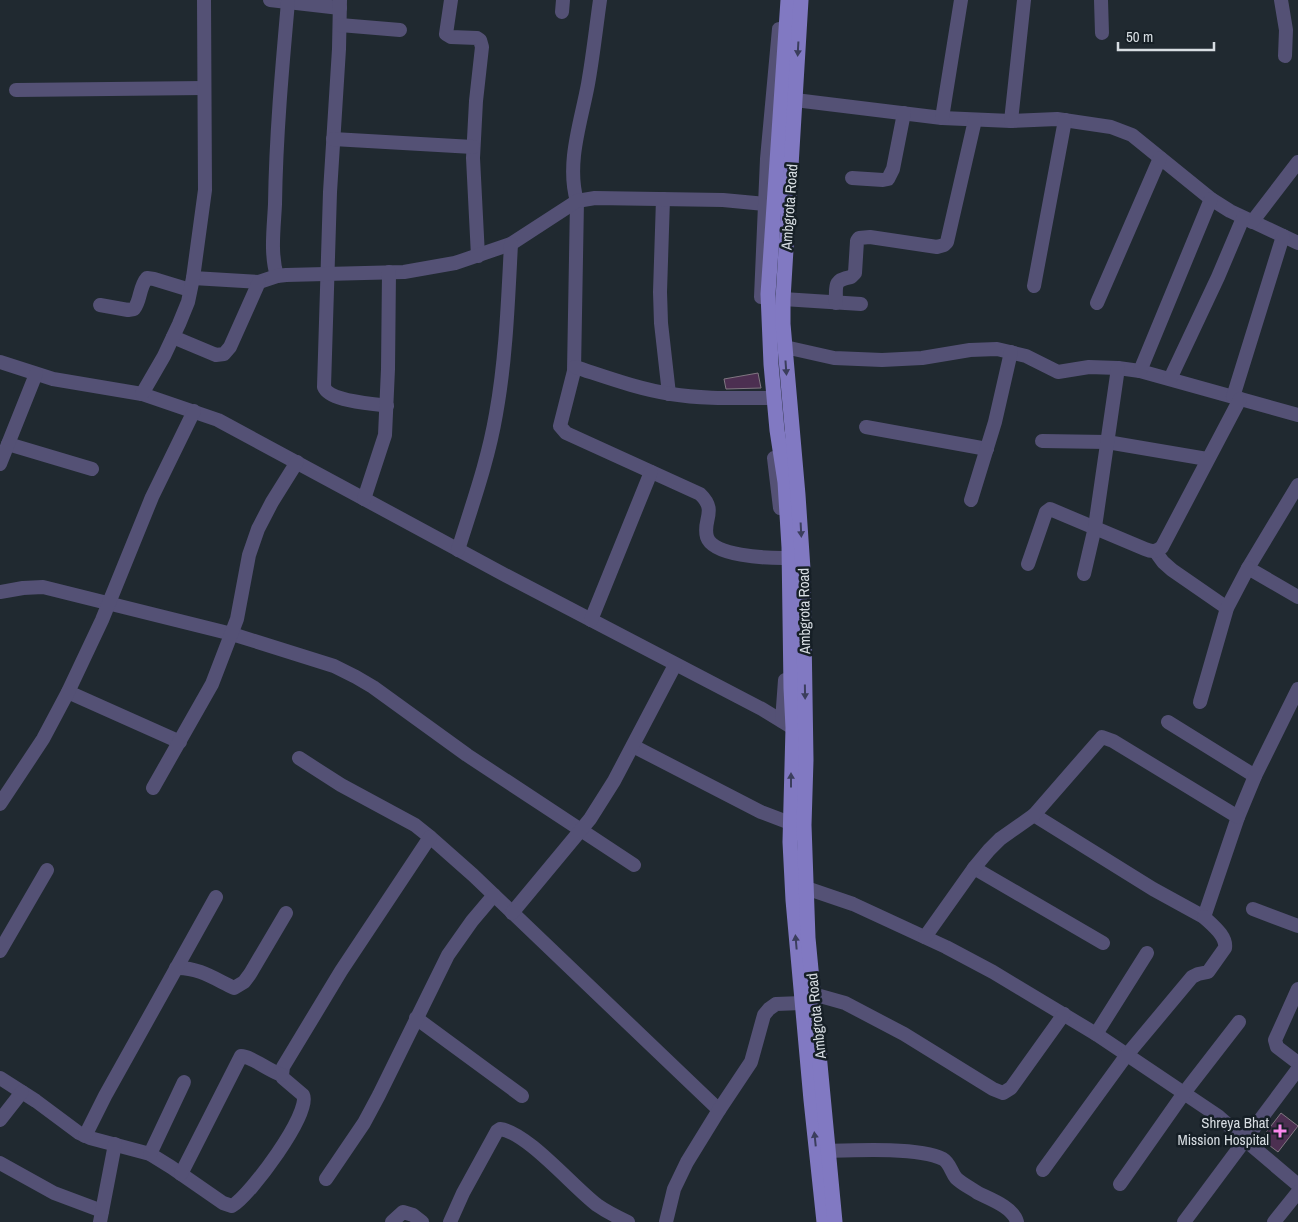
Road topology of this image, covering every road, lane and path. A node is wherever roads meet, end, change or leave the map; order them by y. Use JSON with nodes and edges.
{"nodes":[{"id":1,"x":204,"y":0,"type":"edge"},
{"id":2,"x":270,"y":0,"type":"edge"},
{"id":3,"x":451,"y":0,"type":"edge"},
{"id":4,"x":600,"y":0,"type":"edge"},
{"id":5,"x":781,"y":0,"type":"edge"},
{"id":6,"x":788,"y":0,"type":"edge"},
{"id":7,"x":801,"y":0,"type":"edge"},
{"id":8,"x":961,"y":0,"type":"edge"},
{"id":9,"x":1024,"y":0,"type":"edge"},
{"id":10,"x":1101,"y":0,"type":"edge"},
{"id":11,"x":1281,"y":0,"type":"edge"},
{"id":12,"x":288,"y":2,"type":"junction"},
{"id":13,"x":340,"y":4,"type":"edge"},
{"id":14,"x":340,"y":25,"type":"junction"},
{"id":15,"x":400,"y":30,"type":"dead end"},
{"id":16,"x":1102,"y":33,"type":"dead end"},
{"id":17,"x":1285,"y":56,"type":"dead end"},
{"id":18,"x":204,"y":88,"type":"junction"},
{"id":19,"x":16,"y":90,"type":"dead end"},
{"id":20,"x":795,"y":100,"type":"junction"},
{"id":21,"x":904,"y":113,"type":"junction"},
{"id":22,"x":942,"y":118,"type":"junction"},
{"id":23,"x":976,"y":120,"type":"junction"},
{"id":24,"x":1065,"y":120,"type":"junction"},
{"id":25,"x":1011,"y":121,"type":"junction"},
{"id":26,"x":333,"y":139,"type":"junction"},
{"id":27,"x":474,"y":147,"type":"junction"},
{"id":28,"x":1160,"y":158,"type":"junction"},
{"id":29,"x":1298,"y":162,"type":"edge"},
{"id":30,"x":852,"y":178,"type":"dead end"},
{"id":31,"x":663,"y":199,"type":"junction"},
{"id":32,"x":1211,"y":199,"type":"junction"},
{"id":33,"x":577,"y":202,"type":"junction"},
{"id":34,"x":765,"y":204,"type":"junction"},
{"id":35,"x":1247,"y":220,"type":"junction"},
{"id":36,"x":1283,"y":236,"type":"junction"},
{"id":37,"x":1298,"y":243,"type":"edge"},
{"id":38,"x":511,"y":244,"type":"junction"},
{"id":39,"x":478,"y":256,"type":"junction"},
{"id":40,"x":389,"y":272,"type":"junction"},
{"id":41,"x":327,"y":275,"type":"junction"},
{"id":42,"x":276,"y":276,"type":"junction"},
{"id":43,"x":260,"y":282,"type":"junction"},
{"id":44,"x":192,"y":284,"type":"junction"},
{"id":45,"x":1034,"y":286,"type":"dead end"},
{"id":46,"x":783,"y":299,"type":"junction"},
{"id":47,"x":836,"y":302,"type":"junction"},
{"id":48,"x":1096,"y":303,"type":"dead end"},
{"id":49,"x":861,"y":304,"type":"dead end"},
{"id":50,"x":100,"y":305,"type":"dead end"},
{"id":51,"x":173,"y":337,"type":"junction"},
{"id":52,"x":785,"y":347,"type":"junction"},
{"id":53,"x":1011,"y":352,"type":"junction"},
{"id":54,"x":0,"y":362,"type":"edge"},
{"id":55,"x":575,"y":367,"type":"junction"},
{"id":56,"x":1118,"y":368,"type":"junction"},
{"id":57,"x":1140,"y":371,"type":"junction"},
{"id":58,"x":36,"y":374,"type":"junction"},
{"id":59,"x":1170,"y":379,"type":"junction"},
{"id":60,"x":142,"y":394,"type":"junction"},
{"id":61,"x":669,"y":394,"type":"junction"},
{"id":62,"x":767,"y":398,"type":"junction"},
{"id":63,"x":1236,"y":398,"type":"junction"},
{"id":64,"x":387,"y":406,"type":"junction"},
{"id":65,"x":194,"y":411,"type":"junction"},
{"id":66,"x":1298,"y":415,"type":"edge"},
{"id":67,"x":866,"y":427,"type":"dead end"},
{"id":68,"x":1042,"y":441,"type":"dead end"},
{"id":69,"x":1107,"y":442,"type":"junction"},
{"id":70,"x":8,"y":444,"type":"junction"},
{"id":71,"x":987,"y":449,"type":"junction"},
{"id":72,"x":1208,"y":459,"type":"junction"},
{"id":73,"x":297,"y":462,"type":"junction"},
{"id":74,"x":0,"y":464,"type":"edge"},
{"id":75,"x":92,"y":469,"type":"dead end"},
{"id":76,"x":651,"y":472,"type":"junction"},
{"id":77,"x":1298,"y":485,"type":"edge"},
{"id":78,"x":364,"y":499,"type":"junction"},
{"id":79,"x":971,"y":500,"type":"dead end"},
{"id":80,"x":1094,"y":526,"type":"junction"},
{"id":81,"x":458,"y":550,"type":"junction"},
{"id":82,"x":1155,"y":551,"type":"junction"},
{"id":83,"x":783,"y":558,"type":"junction"},
{"id":84,"x":1028,"y":564,"type":"dead end"},
{"id":85,"x":1248,"y":568,"type":"junction"},
{"id":86,"x":1084,"y":574,"type":"dead end"},
{"id":87,"x":0,"y":592,"type":"edge"},
{"id":88,"x":1298,"y":597,"type":"edge"},
{"id":89,"x":109,"y":604,"type":"junction"},
{"id":90,"x":1227,"y":608,"type":"junction"},
{"id":91,"x":591,"y":620,"type":"junction"},
{"id":92,"x":232,"y":634,"type":"junction"},
{"id":93,"x":675,"y":665,"type":"junction"},
{"id":94,"x":1298,"y":690,"type":"edge"},
{"id":95,"x":68,"y":692,"type":"junction"},
{"id":96,"x":1200,"y":702,"type":"dead end"},
{"id":97,"x":1168,"y":722,"type":"dead end"},
{"id":98,"x":788,"y":724,"type":"junction"},
{"id":99,"x":180,"y":742,"type":"junction"},
{"id":100,"x":633,"y":746,"type":"junction"},
{"id":101,"x":299,"y":758,"type":"dead end"},
{"id":102,"x":1255,"y":776,"type":"junction"},
{"id":103,"x":153,"y":788,"type":"dead end"},
{"id":104,"x":0,"y":804,"type":"edge"},
{"id":105,"x":1034,"y":815,"type":"junction"},
{"id":106,"x":1238,"y":817,"type":"junction"},
{"id":107,"x":790,"y":823,"type":"junction"},
{"id":108,"x":582,"y":831,"type":"junction"},
{"id":109,"x":430,"y":837,"type":"junction"},
{"id":110,"x":634,"y":865,"type":"dead end"},
{"id":111,"x":974,"y":868,"type":"junction"},
{"id":112,"x":47,"y":870,"type":"dead end"},
{"id":113,"x":806,"y":888,"type":"junction"},
{"id":114,"x":494,"y":895,"type":"junction"},
{"id":115,"x":216,"y":897,"type":"dead end"},
{"id":116,"x":1253,"y":909,"type":"dead end"},
{"id":117,"x":286,"y":913,"type":"dead end"},
{"id":118,"x":512,"y":913,"type":"junction"},
{"id":119,"x":1204,"y":917,"type":"junction"},
{"id":120,"x":1298,"y":926,"type":"edge"},
{"id":121,"x":925,"y":938,"type":"junction"},
{"id":122,"x":1103,"y":943,"type":"dead end"},
{"id":123,"x":0,"y":951,"type":"edge"},
{"id":124,"x":1147,"y":953,"type":"dead end"},
{"id":125,"x":176,"y":968,"type":"junction"},
{"id":126,"x":1298,"y":989,"type":"edge"},
{"id":127,"x":807,"y":998,"type":"junction"},
{"id":128,"x":1064,"y":1014,"type":"junction"},
{"id":129,"x":416,"y":1018,"type":"junction"},
{"id":130,"x":1239,"y":1022,"type":"dead end"},
{"id":131,"x":1096,"y":1034,"type":"junction"},
{"id":132,"x":1126,"y":1056,"type":"junction"},
{"id":133,"x":1298,"y":1063,"type":"edge"},
{"id":134,"x":1298,"y":1069,"type":"edge"},
{"id":135,"x":282,"y":1075,"type":"junction"},
{"id":136,"x":0,"y":1078,"type":"edge"},
{"id":137,"x":184,"y":1082,"type":"dead end"},
{"id":138,"x":22,"y":1092,"type":"junction"},
{"id":139,"x":1184,"y":1093,"type":"junction"},
{"id":140,"x":522,"y":1096,"type":"dead end"},
{"id":141,"x":718,"y":1110,"type":"junction"},
{"id":142,"x":0,"y":1120,"type":"edge"},
{"id":143,"x":85,"y":1136,"type":"junction"},
{"id":144,"x":1245,"y":1140,"type":"junction"},
{"id":145,"x":115,"y":1144,"type":"junction"},
{"id":146,"x":828,"y":1152,"type":"junction"},
{"id":147,"x":150,"y":1154,"type":"junction"},
{"id":148,"x":0,"y":1163,"type":"edge"},
{"id":149,"x":1043,"y":1170,"type":"dead end"},
{"id":150,"x":181,"y":1174,"type":"junction"},
{"id":151,"x":326,"y":1179,"type":"dead end"},
{"id":152,"x":1120,"y":1184,"type":"dead end"},
{"id":153,"x":1298,"y":1185,"type":"edge"},
{"id":154,"x":1298,"y":1192,"type":"edge"},
{"id":155,"x":101,"y":1217,"type":"edge"},
{"id":156,"x":392,"y":1222,"type":"edge"},
{"id":157,"x":422,"y":1222,"type":"edge"},
{"id":158,"x":450,"y":1222,"type":"edge"},
{"id":159,"x":628,"y":1222,"type":"edge"},
{"id":160,"x":666,"y":1222,"type":"edge"},
{"id":161,"x":824,"y":1222,"type":"edge"},
{"id":162,"x":835,"y":1222,"type":"edge"},
{"id":163,"x":1017,"y":1222,"type":"edge"},
{"id":164,"x":1184,"y":1222,"type":"edge"},
{"id":165,"x":1274,"y":1222,"type":"edge"}],
"edges":[{"from":1,"to":18,"type":"street"},
{"from":2,"to":12,"type":"street"},
{"from":3,"to":27,"type":"street"},
{"from":4,"to":33,"type":"street"},
{"from":5,"to":34,"type":"street"},
{"from":6,"to":98,"type":"main road"},
{"from":7,"to":20,"type":"main road","name":"Ambgrota Road","one_way":true},
{"from":8,"to":22,"type":"street"},
{"from":9,"to":25,"type":"street"},
{"from":10,"to":16,"type":"street"},
{"from":11,"to":17,"type":"street"},
{"from":12,"to":13,"type":"street"},
{"from":12,"to":42,"type":"street"},
{"from":13,"to":14,"type":"street"},
{"from":14,"to":15,"type":"street"},
{"from":14,"to":26,"type":"street"},
{"from":18,"to":19,"type":"street"},
{"from":18,"to":44,"type":"street"},
{"from":20,"to":21,"type":"street"},
{"from":20,"to":46,"type":"main road","name":"Ambgrota Road"},
{"from":21,"to":22,"type":"street"},
{"from":21,"to":30,"type":"street"},
{"from":22,"to":23,"type":"street"},
{"from":23,"to":25,"type":"street"},
{"from":23,"to":47,"type":"street"},
{"from":24,"to":25,"type":"street"},
{"from":24,"to":28,"type":"street"},
{"from":24,"to":45,"type":"street"},
{"from":26,"to":27,"type":"street"},
{"from":26,"to":41,"type":"street"},
{"from":27,"to":39,"type":"street"},
{"from":28,"to":32,"type":"street"},
{"from":28,"to":48,"type":"street"},
{"from":29,"to":35,"type":"street"},
{"from":31,"to":33,"type":"street"},
{"from":31,"to":34,"type":"street"},
{"from":31,"to":61,"type":"street"},
{"from":32,"to":35,"type":"street"},
{"from":32,"to":57,"type":"street"},
{"from":33,"to":38,"type":"street"},
{"from":33,"to":55,"type":"street"},
{"from":34,"to":62,"type":"street"},
{"from":35,"to":36,"type":"street"},
{"from":35,"to":59,"type":"street"},
{"from":36,"to":37,"type":"street"},
{"from":36,"to":63,"type":"street"},
{"from":38,"to":39,"type":"street"},
{"from":38,"to":81,"type":"street"},
{"from":39,"to":40,"type":"street"},
{"from":40,"to":41,"type":"street"},
{"from":40,"to":64,"type":"street"},
{"from":41,"to":42,"type":"street"},
{"from":41,"to":64,"type":"street"},
{"from":42,"to":43,"type":"street"},
{"from":43,"to":44,"type":"street"},
{"from":43,"to":51,"type":"street"},
{"from":44,"to":50,"type":"street"},
{"from":44,"to":51,"type":"street"},
{"from":46,"to":47,"type":"street"},
{"from":46,"to":52,"type":"main road","name":"Ambgrota Road"},
{"from":47,"to":49,"type":"street"},
{"from":51,"to":60,"type":"street"},
{"from":52,"to":53,"type":"street"},
{"from":52,"to":113,"type":"main road","name":"Ambgrota Road","one_way":true},
{"from":53,"to":56,"type":"street"},
{"from":53,"to":71,"type":"street"},
{"from":54,"to":58,"type":"street"},
{"from":55,"to":61,"type":"street"},
{"from":55,"to":76,"type":"street"},
{"from":56,"to":57,"type":"street"},
{"from":56,"to":69,"type":"street"},
{"from":57,"to":59,"type":"street"},
{"from":58,"to":60,"type":"street"},
{"from":58,"to":70,"type":"street"},
{"from":59,"to":63,"type":"street"},
{"from":60,"to":65,"type":"street"},
{"from":61,"to":62,"type":"street"},
{"from":62,"to":83,"type":"street"},
{"from":63,"to":66,"type":"street"},
{"from":63,"to":72,"type":"street"},
{"from":64,"to":78,"type":"street"},
{"from":65,"to":73,"type":"street"},
{"from":65,"to":89,"type":"street"},
{"from":67,"to":71,"type":"street"},
{"from":68,"to":69,"type":"street"},
{"from":69,"to":72,"type":"street"},
{"from":69,"to":80,"type":"street"},
{"from":70,"to":74,"type":"street"},
{"from":70,"to":75,"type":"street"},
{"from":71,"to":79,"type":"street"},
{"from":72,"to":82,"type":"street"},
{"from":73,"to":78,"type":"street"},
{"from":73,"to":92,"type":"street"},
{"from":76,"to":83,"type":"street"},
{"from":76,"to":91,"type":"street"},
{"from":77,"to":85,"type":"street"},
{"from":78,"to":81,"type":"street"},
{"from":80,"to":82,"type":"street"},
{"from":80,"to":84,"type":"street"},
{"from":80,"to":86,"type":"street"},
{"from":81,"to":91,"type":"street"},
{"from":82,"to":90,"type":"street"},
{"from":83,"to":98,"type":"street"},
{"from":85,"to":88,"type":"street"},
{"from":85,"to":90,"type":"street"},
{"from":87,"to":89,"type":"street"},
{"from":89,"to":92,"type":"street"},
{"from":89,"to":95,"type":"street"},
{"from":90,"to":96,"type":"street"},
{"from":91,"to":93,"type":"street"},
{"from":92,"to":99,"type":"street"},
{"from":92,"to":108,"type":"street"},
{"from":93,"to":98,"type":"street"},
{"from":93,"to":100,"type":"street"},
{"from":94,"to":102,"type":"street"},
{"from":95,"to":99,"type":"street"},
{"from":95,"to":104,"type":"street"},
{"from":97,"to":102,"type":"street"},
{"from":107,"to":98,"type":"main road","one_way":true},
{"from":99,"to":103,"type":"street"},
{"from":100,"to":107,"type":"street"},
{"from":100,"to":108,"type":"street"},
{"from":101,"to":109,"type":"street"},
{"from":102,"to":106,"type":"street"},
{"from":105,"to":106,"type":"street"},
{"from":105,"to":111,"type":"street"},
{"from":105,"to":119,"type":"street"},
{"from":106,"to":119,"type":"street"},
{"from":127,"to":107,"type":"main road","one_way":true},
{"from":108,"to":110,"type":"street"},
{"from":108,"to":118,"type":"street"},
{"from":109,"to":114,"type":"street"},
{"from":109,"to":135,"type":"street"},
{"from":111,"to":121,"type":"street"},
{"from":111,"to":122,"type":"street"},
{"from":112,"to":123,"type":"street"},
{"from":113,"to":121,"type":"street"},
{"from":113,"to":127,"type":"main road","name":"Ambgrota Road"},
{"from":114,"to":118,"type":"street"},
{"from":114,"to":129,"type":"street"},
{"from":115,"to":125,"type":"street"},
{"from":116,"to":120,"type":"street"},
{"from":117,"to":125,"type":"street"},
{"from":118,"to":141,"type":"street"},
{"from":119,"to":132,"type":"street"},
{"from":121,"to":128,"type":"street"},
{"from":124,"to":131,"type":"street"},
{"from":125,"to":143,"type":"street"},
{"from":126,"to":133,"type":"street"},
{"from":127,"to":128,"type":"street"},
{"from":127,"to":141,"type":"street"},
{"from":127,"to":146,"type":"main road","name":"Ambgrota Road"},
{"from":161,"to":127,"type":"main road","one_way":true},
{"from":128,"to":131,"type":"street"},
{"from":129,"to":140,"type":"street"},
{"from":129,"to":151,"type":"street"},
{"from":130,"to":139,"type":"street"},
{"from":131,"to":132,"type":"street"},
{"from":132,"to":139,"type":"street"},
{"from":132,"to":149,"type":"street"},
{"from":134,"to":144,"type":"street"},
{"from":135,"to":150,"type":"street"},
{"from":135,"to":150,"type":"street"},
{"from":136,"to":138,"type":"street"},
{"from":137,"to":147,"type":"street"},
{"from":138,"to":142,"type":"street"},
{"from":138,"to":143,"type":"street"},
{"from":139,"to":144,"type":"street"},
{"from":139,"to":152,"type":"street"},
{"from":141,"to":160,"type":"street"},
{"from":143,"to":145,"type":"street"},
{"from":144,"to":153,"type":"street"},
{"from":144,"to":164,"type":"street"},
{"from":145,"to":147,"type":"street"},
{"from":145,"to":155,"type":"street"},
{"from":146,"to":162,"type":"main road","name":"Ambgrota Road"},
{"from":146,"to":163,"type":"street"},
{"from":147,"to":150,"type":"street"},
{"from":148,"to":155,"type":"street"},
{"from":154,"to":165,"type":"street"},
{"from":156,"to":157,"type":"street"},
{"from":158,"to":159,"type":"street"}]}
